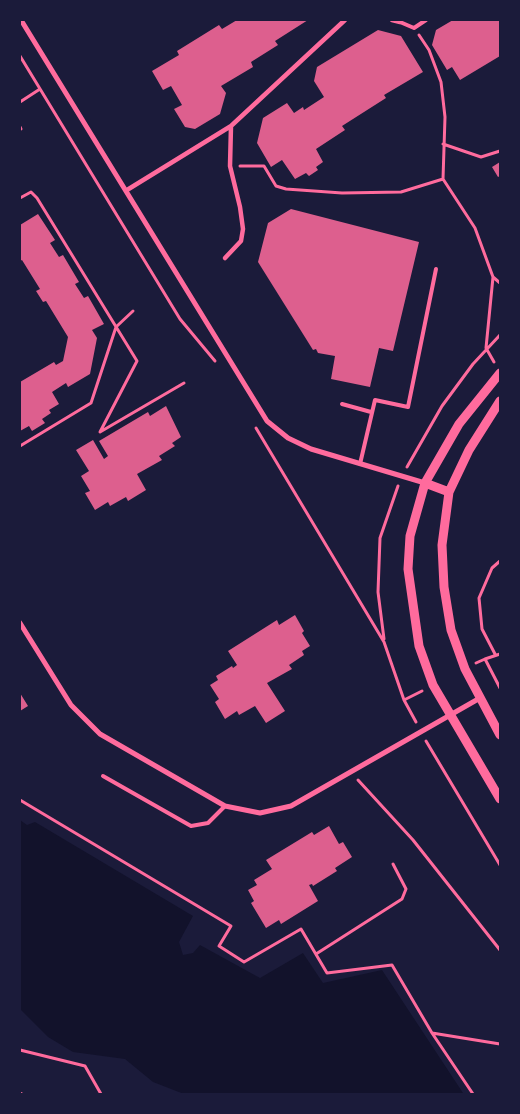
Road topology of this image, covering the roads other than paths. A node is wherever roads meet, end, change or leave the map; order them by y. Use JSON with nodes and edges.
{"nodes":[{"id":1,"x":22,"y":20,"type":"edge"},
{"id":2,"x":346,"y":20,"type":"edge"},
{"id":3,"x":392,"y":20,"type":"edge"},
{"id":4,"x":426,"y":20,"type":"edge"},
{"id":5,"x":400,"y":22,"type":"joint"},
{"id":6,"x":231,"y":126,"type":"junction"},
{"id":7,"x":127,"y":190,"type":"junction"},
{"id":8,"x":225,"y":258,"type":"dead end"},
{"id":9,"x":436,"y":269,"type":"dead end"},
{"id":10,"x":500,"y":374,"type":"edge"},
{"id":11,"x":500,"y":401,"type":"edge"},
{"id":12,"x":342,"y":404,"type":"dead end"},
{"id":13,"x":372,"y":412,"type":"junction"},
{"id":14,"x":360,"y":464,"type":"junction"},
{"id":15,"x":425,"y":483,"type":"junction"},
{"id":16,"x":449,"y":492,"type":"junction"},
{"id":17,"x":20,"y":623,"type":"edge"},
{"id":18,"x":480,"y":698,"type":"junction"},
{"id":19,"x":449,"y":715,"type":"junction"},
{"id":20,"x":500,"y":735,"type":"edge"},
{"id":21,"x":102,"y":776,"type":"dead end"},
{"id":22,"x":500,"y":799,"type":"edge"},
{"id":23,"x":226,"y":806,"type":"junction"}],
"edges":[{"from":1,"to":7,"type":"street"},
{"from":2,"to":6,"type":"street"},
{"from":3,"to":5,"type":"street"},
{"from":4,"to":5,"type":"lane"},
{"from":6,"to":7,"type":"street"},
{"from":6,"to":8,"type":"street"},
{"from":7,"to":14,"type":"street"},
{"from":9,"to":13,"type":"lane"},
{"from":10,"to":15,"type":"street"},
{"from":11,"to":16,"type":"street"},
{"from":12,"to":13,"type":"lane"},
{"from":13,"to":14,"type":"lane"},
{"from":14,"to":15,"type":"street"},
{"from":15,"to":16,"type":"street"},
{"from":15,"to":19,"type":"street"},
{"from":16,"to":18,"type":"street"},
{"from":17,"to":23,"type":"street"},
{"from":18,"to":19,"type":"street"},
{"from":18,"to":20,"type":"street"},
{"from":19,"to":22,"type":"street"},
{"from":19,"to":23,"type":"street"},
{"from":21,"to":23,"type":"lane"}]}
